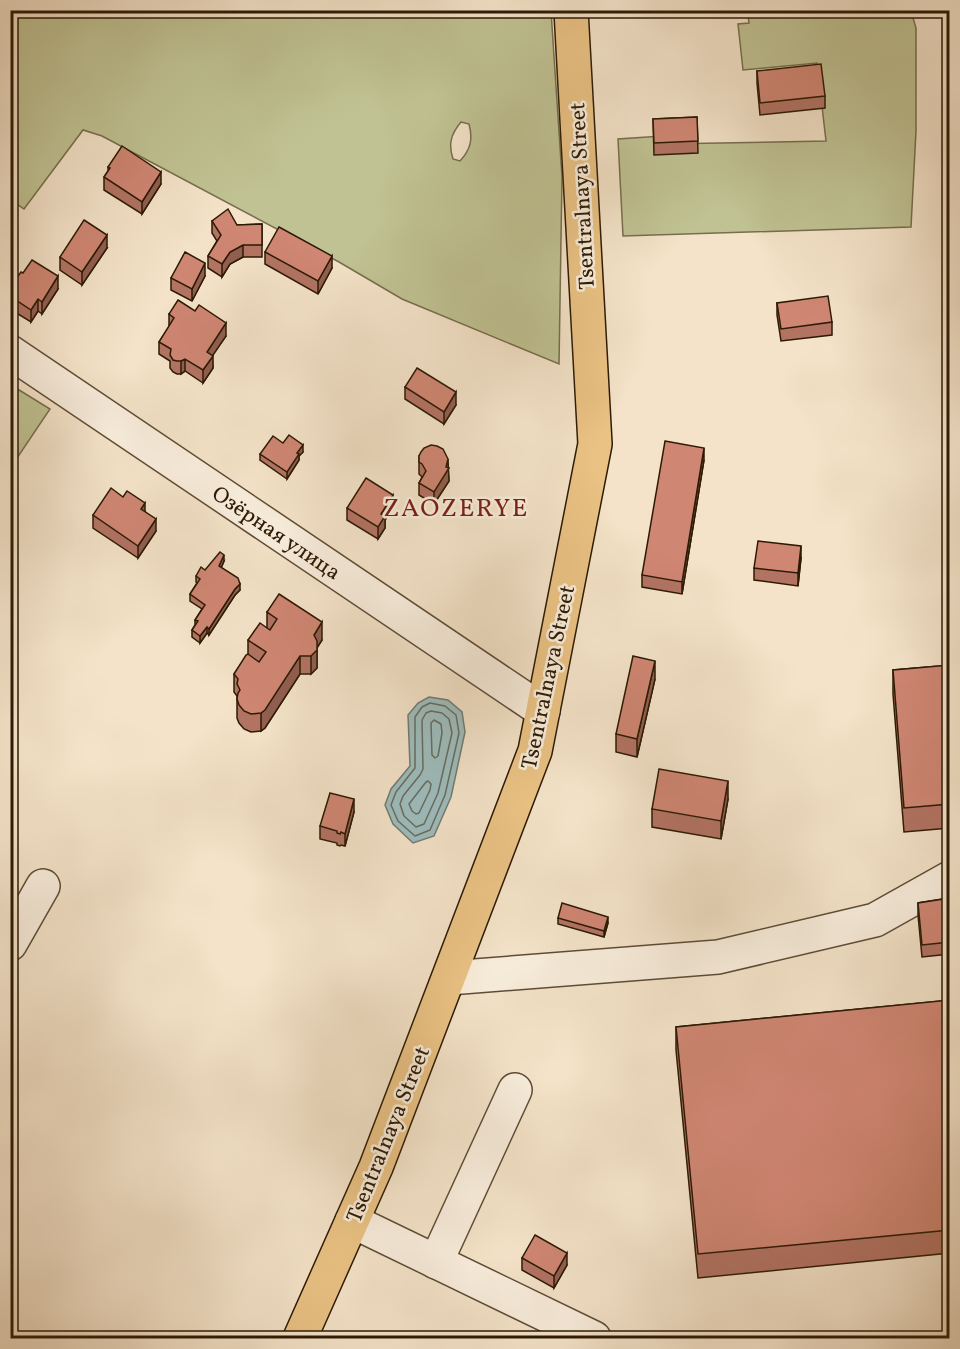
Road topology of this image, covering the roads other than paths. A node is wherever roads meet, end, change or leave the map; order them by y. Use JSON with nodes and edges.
{"nodes":[{"id":1,"x":571,"y":10,"type":"edge"},
{"id":2,"x":10,"y":352,"type":"edge"},
{"id":3,"x":543,"y":711,"type":"junction"},
{"id":4,"x":950,"y":878,"type":"edge"},
{"id":5,"x":43,"y":886,"type":"dead end"},
{"id":6,"x":10,"y":944,"type":"edge"},
{"id":7,"x":448,"y":978,"type":"junction"},
{"id":8,"x":515,"y":1089,"type":"dead end"},
{"id":9,"x":352,"y":1221,"type":"junction"},
{"id":10,"x":436,"y":1262,"type":"junction"},
{"id":11,"x":300,"y":1338,"type":"edge"},
{"id":12,"x":594,"y":1338,"type":"edge"}],
"edges":[{"from":1,"to":3,"type":"main road","name":"Tsentralnaya Street"},
{"from":2,"to":3,"type":"street","name":"Озёрная улица"},
{"from":3,"to":7,"type":"main road","name":"Tsentralnaya Street"},
{"from":4,"to":7,"type":"street"},
{"from":5,"to":6,"type":"street"},
{"from":7,"to":9,"type":"main road","name":"Tsentralnaya Street"},
{"from":8,"to":10,"type":"street"},
{"from":9,"to":10,"type":"street"},
{"from":9,"to":11,"type":"main road","name":"Tsentralnaya Street"},
{"from":10,"to":12,"type":"street"}]}
